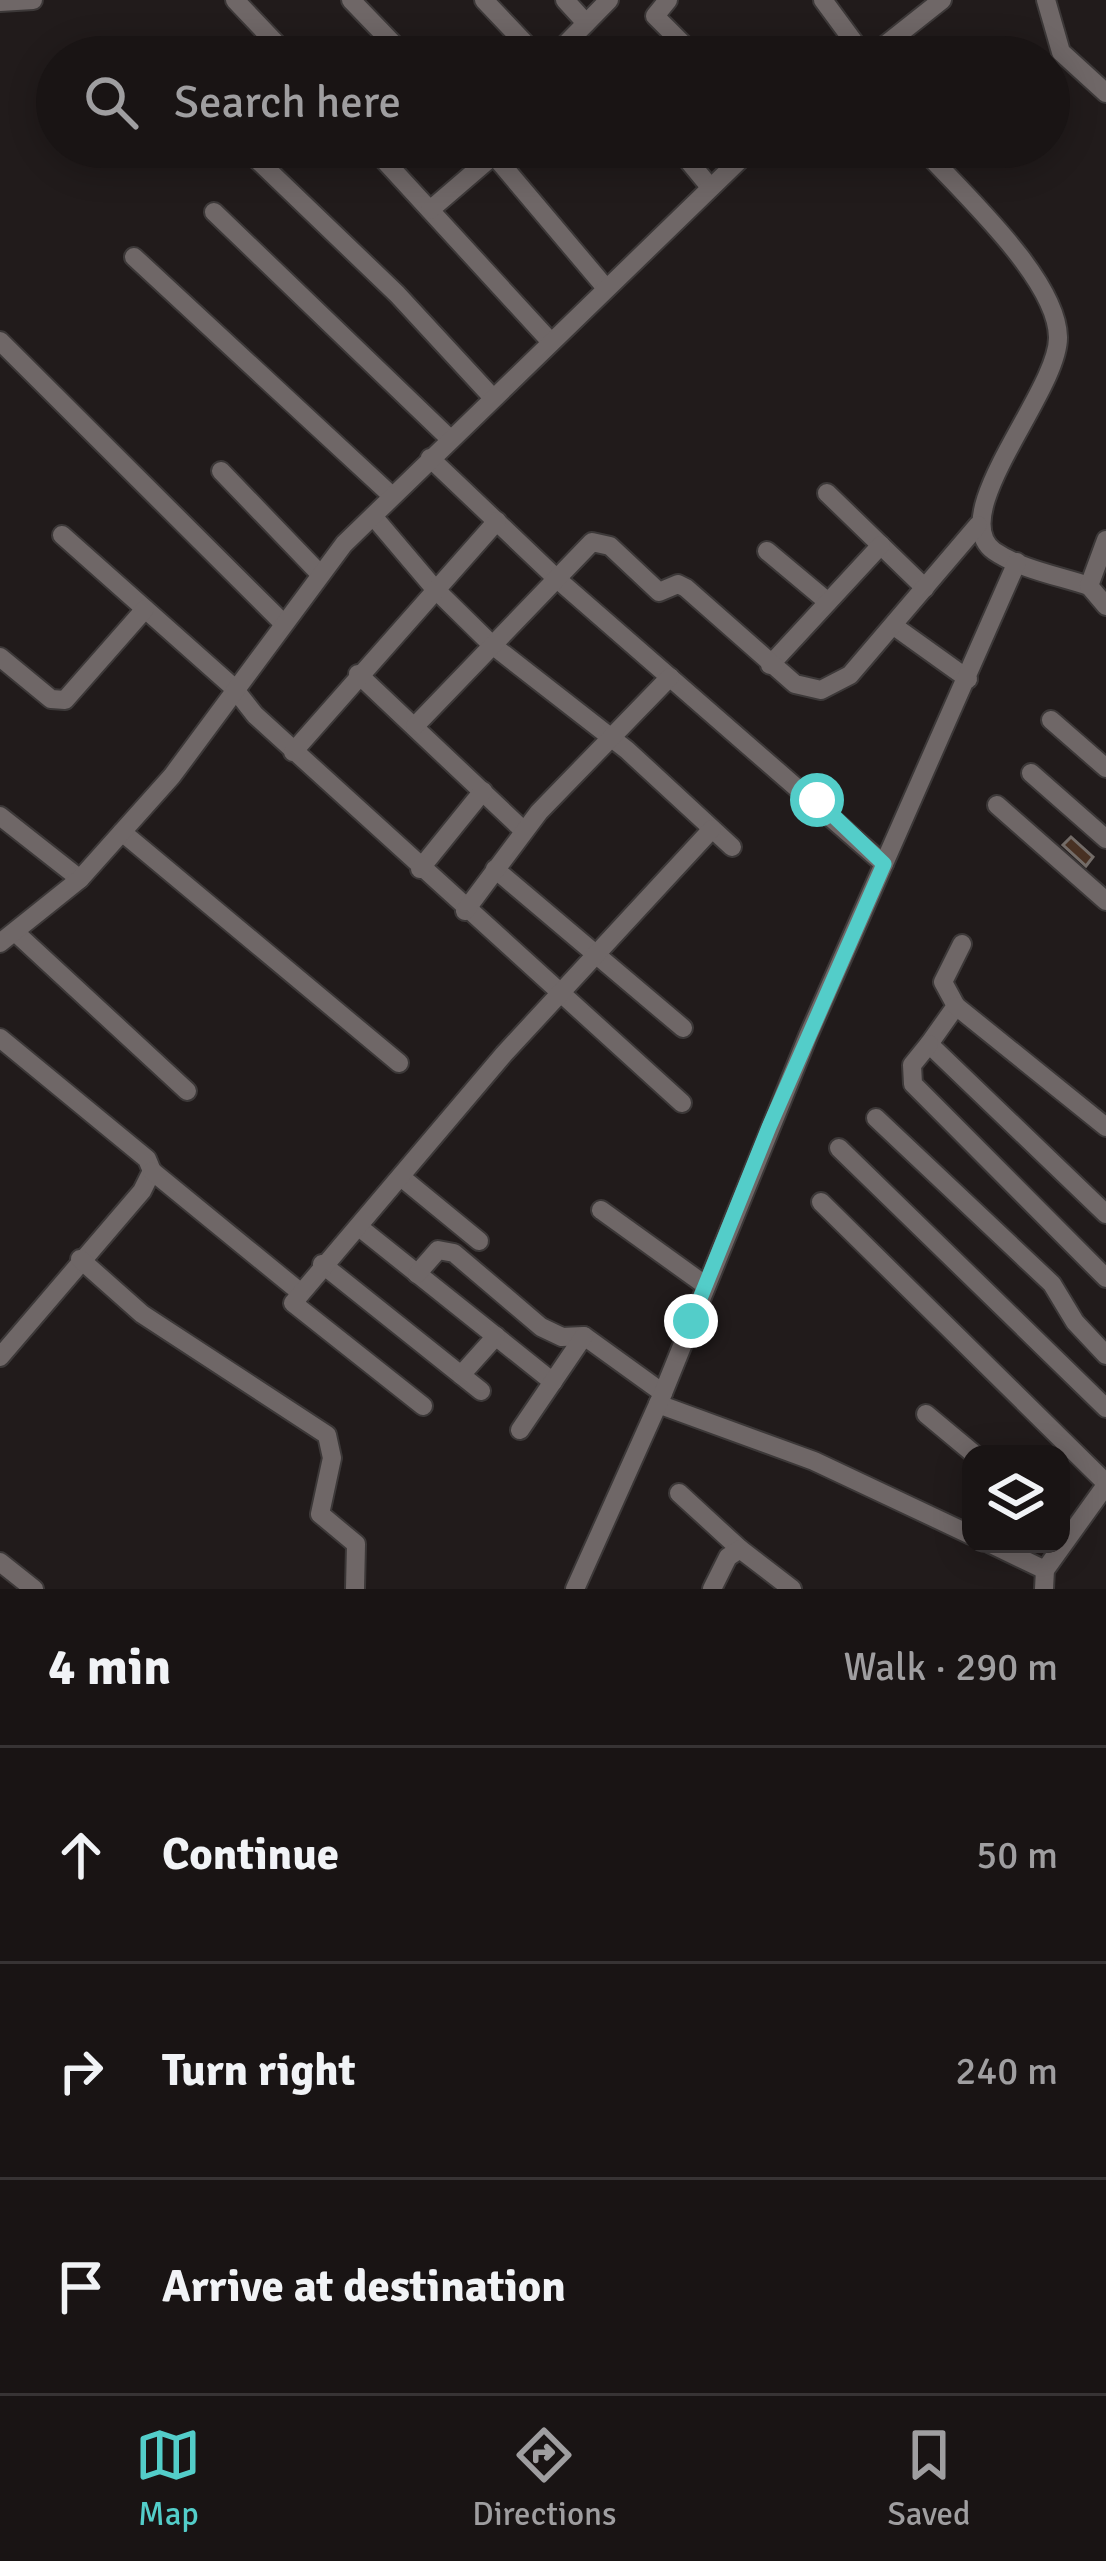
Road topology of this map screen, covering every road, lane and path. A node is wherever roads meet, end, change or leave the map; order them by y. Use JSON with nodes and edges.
{"nodes":[{"id":1,"x":33,"y":0,"type":"edge"},
{"id":2,"x":235,"y":0,"type":"edge"},
{"id":3,"x":351,"y":0,"type":"edge"},
{"id":4,"x":484,"y":0,"type":"edge"},
{"id":5,"x":565,"y":0,"type":"edge"},
{"id":6,"x":609,"y":0,"type":"edge"},
{"id":7,"x":668,"y":0,"type":"edge"},
{"id":8,"x":823,"y":0,"type":"edge"},
{"id":9,"x":942,"y":0,"type":"edge"},
{"id":10,"x":1046,"y":0,"type":"edge"},
{"id":11,"x":0,"y":2,"type":"edge"},
{"id":12,"x":586,"y":22,"type":"junction"},
{"id":13,"x":269,"y":36,"type":"edge"},
{"id":14,"x":386,"y":36,"type":"edge"},
{"id":15,"x":518,"y":36,"type":"edge"},
{"id":16,"x":573,"y":36,"type":"edge"},
{"id":17,"x":675,"y":36,"type":"edge"},
{"id":18,"x":851,"y":36,"type":"edge"},
{"id":19,"x":895,"y":36,"type":"edge"},
{"id":20,"x":1056,"y":36,"type":"edge"},
{"id":21,"x":1070,"y":60,"type":"edge"},
{"id":22,"x":1106,"y":93,"type":"edge"},
{"id":23,"x":266,"y":168,"type":"edge"},
{"id":24,"x":391,"y":168,"type":"edge"},
{"id":25,"x":473,"y":168,"type":"edge"},
{"id":26,"x":505,"y":168,"type":"edge"},
{"id":27,"x":694,"y":168,"type":"edge"},
{"id":28,"x":731,"y":168,"type":"edge"},
{"id":29,"x":939,"y":168,"type":"edge"},
{"id":30,"x":710,"y":188,"type":"junction"},
{"id":31,"x":430,"y":210,"type":"junction"},
{"id":32,"x":214,"y":212,"type":"dead end"},
{"id":33,"x":134,"y":257,"type":"dead end"},
{"id":34,"x":605,"y":287,"type":"junction"},
{"id":35,"x":0,"y":340,"type":"edge"},
{"id":36,"x":550,"y":341,"type":"junction"},
{"id":37,"x":494,"y":398,"type":"junction"},
{"id":38,"x":450,"y":439,"type":"junction"},
{"id":39,"x":430,"y":458,"type":"junction"},
{"id":40,"x":220,"y":471,"type":"dead end"},
{"id":41,"x":827,"y":493,"type":"dead end"},
{"id":42,"x":392,"y":495,"type":"junction"},
{"id":43,"x":373,"y":516,"type":"junction"},
{"id":44,"x":497,"y":521,"type":"junction"},
{"id":45,"x":978,"y":525,"type":"junction"},
{"id":46,"x":62,"y":535,"type":"dead end"},
{"id":47,"x":1106,"y":540,"type":"edge"},
{"id":48,"x":881,"y":545,"type":"junction"},
{"id":49,"x":767,"y":551,"type":"dead end"},
{"id":50,"x":1018,"y":562,"type":"junction"},
{"id":51,"x":320,"y":574,"type":"junction"},
{"id":52,"x":556,"y":578,"type":"junction"},
{"id":53,"x":1088,"y":586,"type":"junction"},
{"id":54,"x":925,"y":588,"type":"junction"},
{"id":55,"x":434,"y":589,"type":"junction"},
{"id":56,"x":828,"y":602,"type":"junction"},
{"id":57,"x":1106,"y":605,"type":"edge"},
{"id":58,"x":145,"y":609,"type":"junction"},
{"id":59,"x":283,"y":623,"type":"junction"},
{"id":60,"x":894,"y":626,"type":"junction"},
{"id":61,"x":491,"y":644,"type":"junction"},
{"id":62,"x":0,"y":657,"type":"edge"},
{"id":63,"x":770,"y":665,"type":"junction"},
{"id":64,"x":358,"y":674,"type":"junction"},
{"id":65,"x":670,"y":677,"type":"junction"},
{"id":66,"x":968,"y":679,"type":"junction"},
{"id":67,"x":233,"y":687,"type":"junction"},
{"id":68,"x":1051,"y":720,"type":"dead end"},
{"id":69,"x":415,"y":726,"type":"junction"},
{"id":70,"x":608,"y":735,"type":"junction"},
{"id":71,"x":293,"y":752,"type":"junction"},
{"id":72,"x":1106,"y":768,"type":"edge"},
{"id":73,"x":1031,"y":773,"type":"dead end"},
{"id":74,"x":483,"y":791,"type":"junction"},
{"id":75,"x":997,"y":805,"type":"dead end"},
{"id":76,"x":0,"y":816,"type":"edge"},
{"id":77,"x":712,"y":829,"type":"junction"},
{"id":78,"x":523,"y":830,"type":"junction"},
{"id":79,"x":122,"y":832,"type":"junction"},
{"id":80,"x":1106,"y":839,"type":"edge"},
{"id":81,"x":732,"y":847,"type":"dead end"},
{"id":82,"x":884,"y":864,"type":"junction"},
{"id":83,"x":419,"y":868,"type":"junction"},
{"id":84,"x":495,"y":869,"type":"junction"},
{"id":85,"x":80,"y":878,"type":"junction"},
{"id":86,"x":1106,"y":901,"type":"edge"},
{"id":87,"x":465,"y":911,"type":"junction"},
{"id":88,"x":8,"y":938,"type":"edge"},
{"id":89,"x":962,"y":944,"type":"dead end"},
{"id":90,"x":597,"y":956,"type":"junction"},
{"id":91,"x":562,"y":994,"type":"junction"},
{"id":92,"x":956,"y":1006,"type":"junction"},
{"id":93,"x":683,"y":1028,"type":"dead end"},
{"id":94,"x":0,"y":1038,"type":"edge"},
{"id":95,"x":929,"y":1043,"type":"junction"},
{"id":96,"x":399,"y":1064,"type":"dead end"},
{"id":97,"x":187,"y":1090,"type":"dead end"},
{"id":98,"x":682,"y":1102,"type":"dead end"},
{"id":99,"x":876,"y":1118,"type":"dead end"},
{"id":100,"x":1106,"y":1126,"type":"edge"},
{"id":101,"x":839,"y":1148,"type":"dead end"},
{"id":102,"x":152,"y":1171,"type":"junction"},
{"id":103,"x":401,"y":1177,"type":"junction"},
{"id":104,"x":821,"y":1202,"type":"dead end"},
{"id":105,"x":601,"y":1210,"type":"dead end"},
{"id":106,"x":1106,"y":1214,"type":"edge"},
{"id":107,"x":359,"y":1228,"type":"junction"},
{"id":108,"x":479,"y":1241,"type":"dead end"},
{"id":109,"x":80,"y":1258,"type":"junction"},
{"id":110,"x":322,"y":1264,"type":"junction"},
{"id":111,"x":418,"y":1274,"type":"junction"},
{"id":112,"x":1106,"y":1278,"type":"edge"},
{"id":113,"x":705,"y":1285,"type":"junction"},
{"id":114,"x":300,"y":1292,"type":"junction"},
{"id":115,"x":496,"y":1336,"type":"junction"},
{"id":116,"x":584,"y":1336,"type":"junction"},
{"id":117,"x":1106,"y":1355,"type":"edge"},
{"id":118,"x":0,"y":1357,"type":"edge"},
{"id":119,"x":461,"y":1375,"type":"junction"},
{"id":120,"x":553,"y":1382,"type":"junction"},
{"id":121,"x":481,"y":1390,"type":"dead end"},
{"id":122,"x":660,"y":1398,"type":"junction"},
{"id":123,"x":423,"y":1406,"type":"dead end"},
{"id":124,"x":1106,"y":1408,"type":"edge"},
{"id":125,"x":926,"y":1414,"type":"dead end"},
{"id":126,"x":520,"y":1430,"type":"dead end"},
{"id":127,"x":963,"y":1445,"type":"edge"},
{"id":128,"x":1106,"y":1484,"type":"edge"},
{"id":129,"x":680,"y":1493,"type":"dead end"},
{"id":130,"x":1070,"y":1524,"type":"edge"},
{"id":131,"x":962,"y":1531,"type":"edge"},
{"id":132,"x":740,"y":1549,"type":"junction"},
{"id":133,"x":1004,"y":1553,"type":"edge"},
{"id":134,"x":0,"y":1562,"type":"edge"},
{"id":135,"x":1045,"y":1580,"type":"edge"},
{"id":136,"x":34,"y":1589,"type":"edge"},
{"id":137,"x":355,"y":1589,"type":"edge"},
{"id":138,"x":575,"y":1589,"type":"edge"},
{"id":139,"x":712,"y":1589,"type":"edge"},
{"id":140,"x":792,"y":1589,"type":"edge"}],
"edges":[{"from":1,"to":11,"type":"street"},
{"from":2,"to":13,"type":"street"},
{"from":3,"to":14,"type":"street"},
{"from":4,"to":15,"type":"street"},
{"from":5,"to":12,"type":"street"},
{"from":6,"to":12,"type":"street"},
{"from":7,"to":17,"type":"street"},
{"from":8,"to":18,"type":"street"},
{"from":9,"to":19,"type":"street"},
{"from":10,"to":20,"type":"street"},
{"from":12,"to":16,"type":"street"},
{"from":21,"to":22,"type":"street"},
{"from":23,"to":37,"type":"street"},
{"from":24,"to":31,"type":"street"},
{"from":25,"to":31,"type":"street"},
{"from":26,"to":34,"type":"street"},
{"from":27,"to":30,"type":"street"},
{"from":28,"to":30,"type":"street"},
{"from":29,"to":45,"type":"street"},
{"from":30,"to":34,"type":"street"},
{"from":31,"to":36,"type":"street"},
{"from":32,"to":38,"type":"street"},
{"from":33,"to":42,"type":"street"},
{"from":34,"to":36,"type":"street"},
{"from":35,"to":59,"type":"street"},
{"from":36,"to":37,"type":"street"},
{"from":37,"to":38,"type":"street"},
{"from":38,"to":39,"type":"street"},
{"from":39,"to":42,"type":"street"},
{"from":39,"to":44,"type":"street"},
{"from":40,"to":51,"type":"street"},
{"from":41,"to":48,"type":"street"},
{"from":42,"to":43,"type":"street"},
{"from":43,"to":51,"type":"street"},
{"from":43,"to":55,"type":"street"},
{"from":44,"to":52,"type":"street"},
{"from":44,"to":55,"type":"street"},
{"from":45,"to":50,"type":"street"},
{"from":45,"to":54,"type":"street"},
{"from":46,"to":58,"type":"street"},
{"from":47,"to":53,"type":"street"},
{"from":48,"to":54,"type":"street"},
{"from":48,"to":56,"type":"street"},
{"from":49,"to":56,"type":"street"},
{"from":50,"to":53,"type":"street"},
{"from":50,"to":66,"type":"street"},
{"from":51,"to":59,"type":"street"},
{"from":52,"to":61,"type":"street"},
{"from":52,"to":63,"type":"street"},
{"from":52,"to":65,"type":"street"},
{"from":53,"to":57,"type":"street"},
{"from":54,"to":60,"type":"street"},
{"from":55,"to":61,"type":"street"},
{"from":55,"to":64,"type":"street"},
{"from":56,"to":63,"type":"street"},
{"from":58,"to":62,"type":"street"},
{"from":58,"to":67,"type":"street"},
{"from":59,"to":67,"type":"street"},
{"from":60,"to":63,"type":"street"},
{"from":60,"to":66,"type":"street"},
{"from":61,"to":69,"type":"street"},
{"from":61,"to":70,"type":"street"},
{"from":64,"to":69,"type":"street"},
{"from":64,"to":71,"type":"street"},
{"from":65,"to":70,"type":"street"},
{"from":65,"to":82,"type":"street"},
{"from":66,"to":82,"type":"street"},
{"from":67,"to":71,"type":"street"},
{"from":67,"to":79,"type":"street"},
{"from":68,"to":72,"type":"street"},
{"from":69,"to":74,"type":"street"},
{"from":70,"to":77,"type":"street"},
{"from":70,"to":78,"type":"street"},
{"from":71,"to":83,"type":"street"},
{"from":73,"to":80,"type":"street"},
{"from":74,"to":78,"type":"street"},
{"from":74,"to":83,"type":"street"},
{"from":75,"to":86,"type":"street"},
{"from":76,"to":85,"type":"street"},
{"from":77,"to":81,"type":"street"},
{"from":77,"to":90,"type":"street"},
{"from":78,"to":84,"type":"street"},
{"from":79,"to":85,"type":"street"},
{"from":79,"to":96,"type":"street"},
{"from":82,"to":113,"type":"street"},
{"from":83,"to":87,"type":"street"},
{"from":84,"to":87,"type":"street"},
{"from":84,"to":90,"type":"street"},
{"from":85,"to":88,"type":"street"},
{"from":87,"to":91,"type":"street"},
{"from":88,"to":97,"type":"street"},
{"from":89,"to":92,"type":"street"},
{"from":90,"to":91,"type":"street"},
{"from":90,"to":93,"type":"street"},
{"from":91,"to":98,"type":"street"},
{"from":91,"to":103,"type":"street"},
{"from":92,"to":95,"type":"street"},
{"from":92,"to":100,"type":"street"},
{"from":94,"to":102,"type":"street"},
{"from":95,"to":106,"type":"street"},
{"from":95,"to":112,"type":"street"},
{"from":99,"to":117,"type":"street"},
{"from":101,"to":124,"type":"street"},
{"from":102,"to":109,"type":"street"},
{"from":102,"to":114,"type":"street"},
{"from":103,"to":107,"type":"street"},
{"from":103,"to":108,"type":"street"},
{"from":104,"to":128,"type":"street"},
{"from":105,"to":113,"type":"street"},
{"from":107,"to":110,"type":"street"},
{"from":107,"to":111,"type":"street"},
{"from":109,"to":118,"type":"street"},
{"from":109,"to":137,"type":"street"},
{"from":110,"to":114,"type":"street"},
{"from":110,"to":119,"type":"street"},
{"from":111,"to":115,"type":"street"},
{"from":111,"to":116,"type":"street"},
{"from":113,"to":122,"type":"street"},
{"from":114,"to":123,"type":"street"},
{"from":115,"to":119,"type":"street"},
{"from":115,"to":120,"type":"street"},
{"from":116,"to":120,"type":"street"},
{"from":116,"to":122,"type":"street"},
{"from":119,"to":121,"type":"street"},
{"from":120,"to":126,"type":"street"},
{"from":122,"to":131,"type":"street"},
{"from":122,"to":138,"type":"street"},
{"from":125,"to":127,"type":"street"},
{"from":128,"to":130,"type":"street"},
{"from":129,"to":132,"type":"street"},
{"from":132,"to":139,"type":"street"},
{"from":132,"to":140,"type":"street"},
{"from":133,"to":135,"type":"street"},
{"from":134,"to":136,"type":"street"}]}
